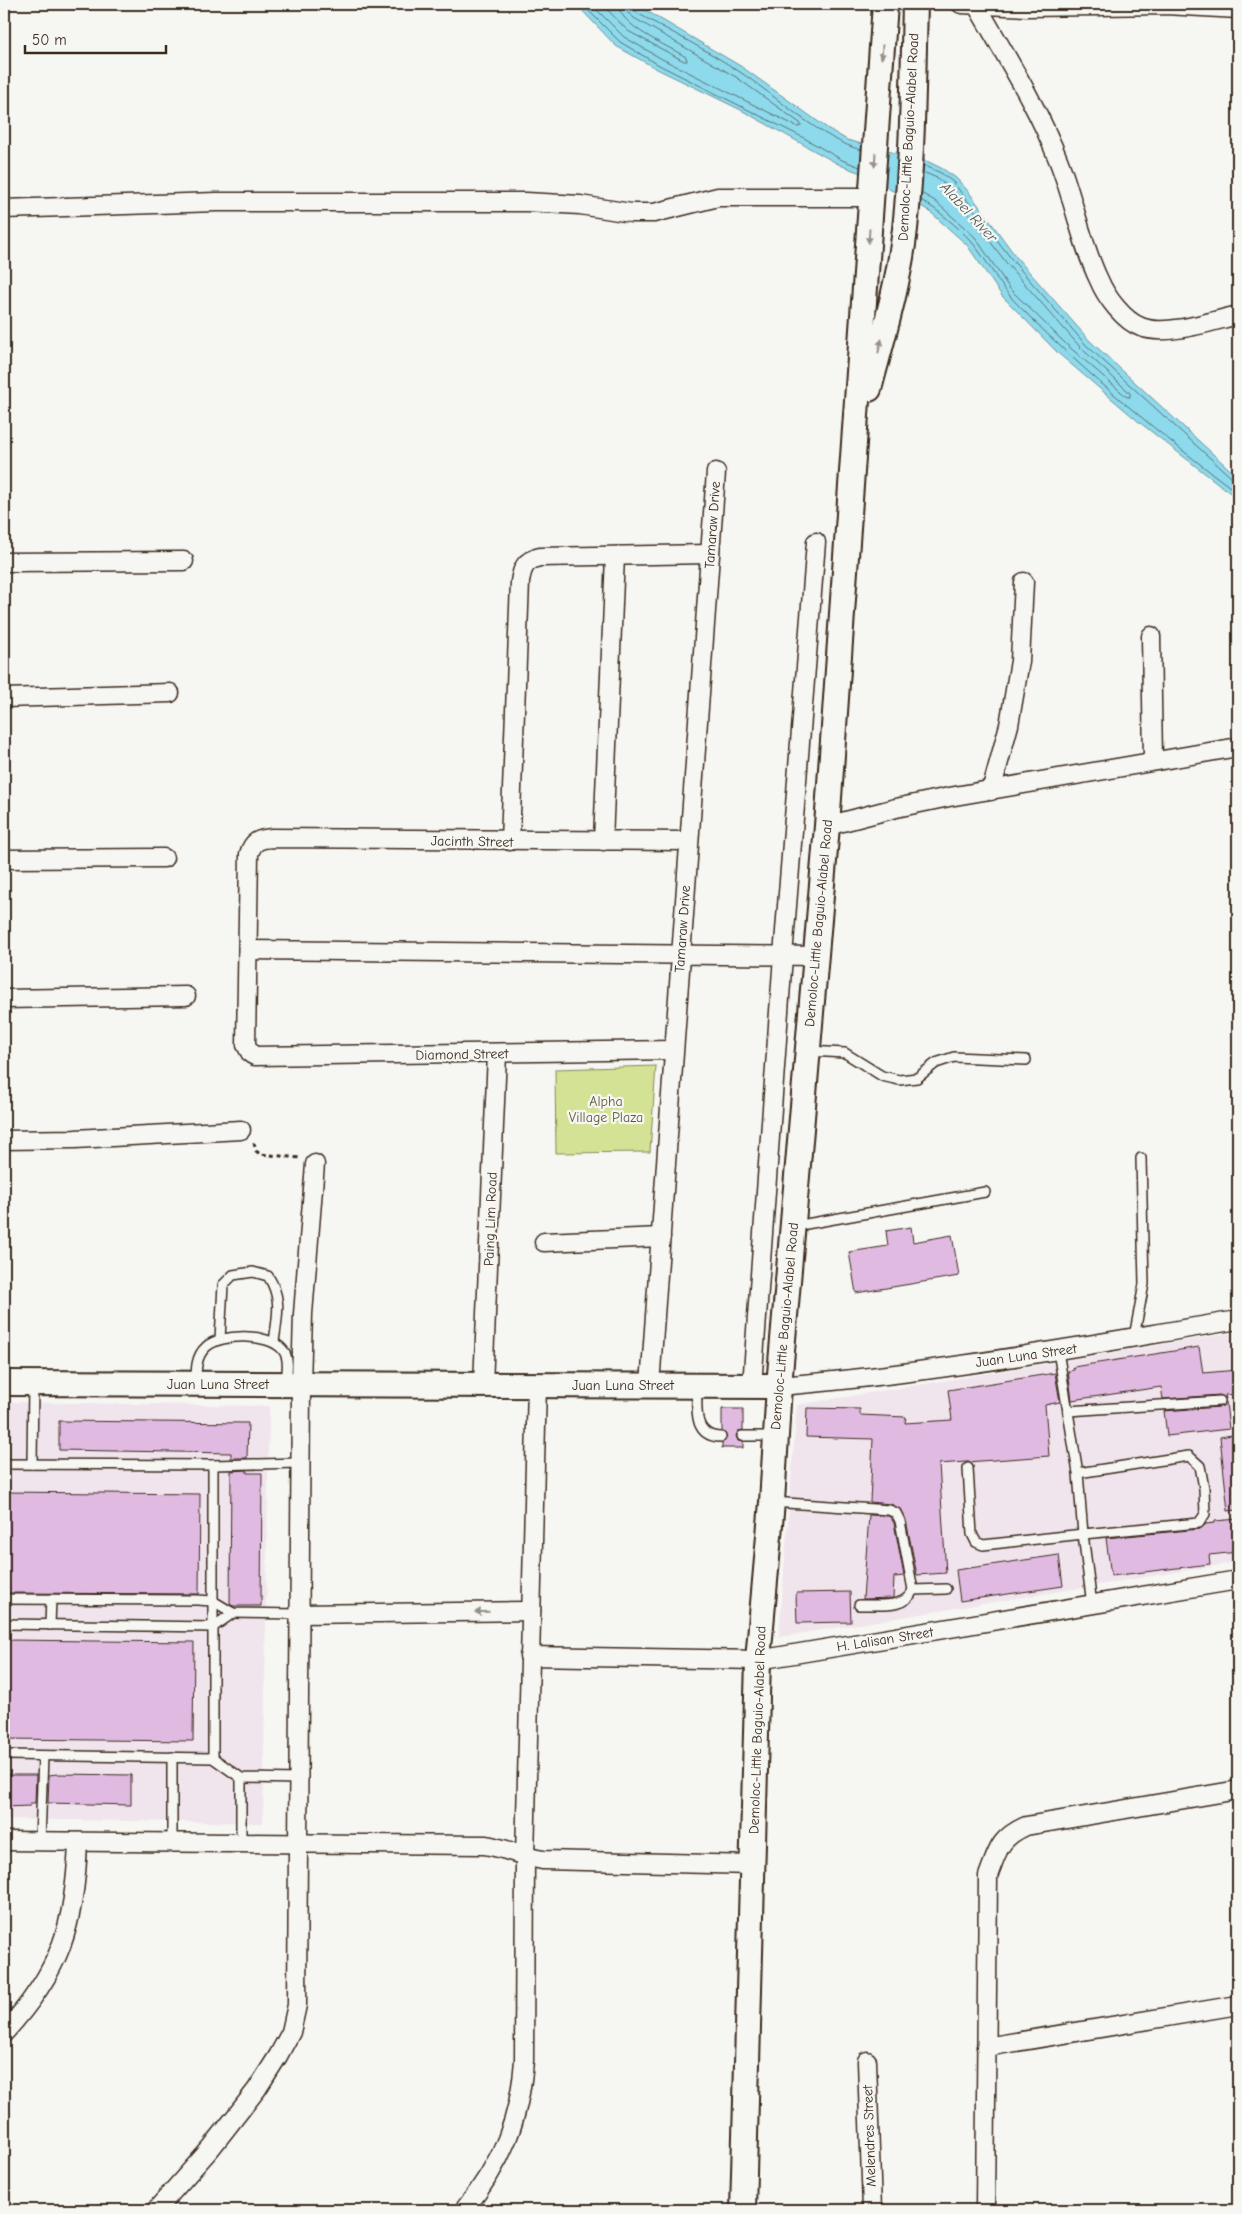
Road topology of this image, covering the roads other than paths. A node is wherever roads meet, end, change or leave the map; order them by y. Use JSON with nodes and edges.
{"nodes":[{"id":1,"x":885,"y":4,"type":"edge"},
{"id":2,"x":915,"y":4,"type":"edge"},
{"id":3,"x":971,"y":4,"type":"edge"},
{"id":4,"x":1238,"y":9,"type":"edge"},
{"id":5,"x":873,"y":192,"type":"junction"},
{"id":6,"x":4,"y":209,"type":"edge"},
{"id":7,"x":1238,"y":315,"type":"edge"},
{"id":8,"x":854,"y":444,"type":"junction"},
{"id":9,"x":716,"y":472,"type":"dead end"},
{"id":10,"x":816,"y":542,"type":"dead end"},
{"id":11,"x":710,"y":554,"type":"junction"},
{"id":12,"x":615,"y":556,"type":"junction"},
{"id":13,"x":184,"y":561,"type":"dead end"},
{"id":14,"x":4,"y":562,"type":"edge"},
{"id":15,"x":1024,"y":582,"type":"dead end"},
{"id":16,"x":1151,"y":636,"type":"dead end"},
{"id":17,"x":170,"y":693,"type":"dead end"},
{"id":18,"x":4,"y":698,"type":"edge"},
{"id":19,"x":1238,"y":747,"type":"edge"},
{"id":20,"x":1153,"y":760,"type":"junction"},
{"id":21,"x":991,"y":791,"type":"junction"},
{"id":22,"x":827,"y":826,"type":"junction"},
{"id":23,"x":510,"y":841,"type":"junction"},
{"id":24,"x":603,"y":841,"type":"junction"},
{"id":25,"x":689,"y":841,"type":"junction"},
{"id":26,"x":164,"y":858,"type":"dead end"},
{"id":27,"x":4,"y":860,"type":"edge"},
{"id":28,"x":248,"y":950,"type":"junction"},
{"id":29,"x":680,"y":955,"type":"junction"},
{"id":30,"x":783,"y":956,"type":"junction"},
{"id":31,"x":816,"y":956,"type":"junction"},
{"id":32,"x":186,"y":996,"type":"dead end"},
{"id":33,"x":4,"y":998,"type":"edge"},
{"id":34,"x":674,"y":1050,"type":"junction"},
{"id":35,"x":807,"y":1051,"type":"junction"},
{"id":36,"x":497,"y":1054,"type":"junction"},
{"id":37,"x":1026,"y":1060,"type":"dead end"},
{"id":38,"x":241,"y":1130,"type":"road end"},
{"id":39,"x":4,"y":1140,"type":"edge"},
{"id":40,"x":1141,"y":1158,"type":"dead end"},
{"id":41,"x":315,"y":1164,"type":"road end"},
{"id":42,"x":985,"y":1192,"type":"dead end"},
{"id":43,"x":792,"y":1227,"type":"junction"},
{"id":44,"x":661,"y":1236,"type":"junction"},
{"id":45,"x":544,"y":1242,"type":"dead end"},
{"id":46,"x":1238,"y":1320,"type":"edge"},
{"id":47,"x":1134,"y":1338,"type":"junction"},
{"id":48,"x":220,"y":1339,"type":"junction"},
{"id":49,"x":274,"y":1342,"type":"junction"},
{"id":50,"x":1058,"y":1351,"type":"junction"},
{"id":51,"x":294,"y":1375,"type":"junction"},
{"id":52,"x":4,"y":1383,"type":"edge"},
{"id":53,"x":33,"y":1383,"type":"junction"},
{"id":54,"x":196,"y":1384,"type":"junction"},
{"id":55,"x":483,"y":1385,"type":"junction"},
{"id":56,"x":537,"y":1385,"type":"junction"},
{"id":57,"x":650,"y":1386,"type":"junction"},
{"id":58,"x":697,"y":1386,"type":"junction"},
{"id":59,"x":752,"y":1386,"type":"junction"},
{"id":60,"x":779,"y":1386,"type":"junction"},
{"id":61,"x":1220,"y":1401,"type":"dead end"},
{"id":62,"x":1068,"y":1411,"type":"junction"},
{"id":63,"x":721,"y":1436,"type":"dead end"},
{"id":64,"x":742,"y":1436,"type":"dead end"},
{"id":65,"x":775,"y":1436,"type":"junction"},
{"id":66,"x":300,"y":1463,"type":"junction"},
{"id":67,"x":4,"y":1464,"type":"edge"},
{"id":68,"x":32,"y":1464,"type":"junction"},
{"id":69,"x":213,"y":1465,"type":"junction"},
{"id":70,"x":968,"y":1468,"type":"dead end"},
{"id":71,"x":1078,"y":1473,"type":"junction"},
{"id":72,"x":772,"y":1502,"type":"junction"},
{"id":73,"x":1083,"y":1534,"type":"junction"},
{"id":74,"x":1238,"y":1580,"type":"edge"},
{"id":75,"x":946,"y":1589,"type":"dead end"},
{"id":76,"x":913,"y":1590,"type":"junction"},
{"id":77,"x":4,"y":1599,"type":"edge"},
{"id":78,"x":50,"y":1599,"type":"junction"},
{"id":79,"x":213,"y":1601,"type":"junction"},
{"id":80,"x":1092,"y":1604,"type":"junction"},
{"id":81,"x":859,"y":1605,"type":"dead end"},
{"id":82,"x":531,"y":1611,"type":"junction"},
{"id":83,"x":233,"y":1613,"type":"junction"},
{"id":84,"x":299,"y":1614,"type":"junction"},
{"id":85,"x":4,"y":1624,"type":"edge"},
{"id":86,"x":50,"y":1625,"type":"junction"},
{"id":87,"x":213,"y":1627,"type":"junction"},
{"id":88,"x":529,"y":1656,"type":"junction"},
{"id":89,"x":758,"y":1660,"type":"junction"},
{"id":90,"x":4,"y":1755,"type":"edge"},
{"id":91,"x":43,"y":1756,"type":"junction"},
{"id":92,"x":172,"y":1758,"type":"junction"},
{"id":93,"x":213,"y":1758,"type":"junction"},
{"id":94,"x":241,"y":1778,"type":"junction"},
{"id":95,"x":298,"y":1779,"type":"junction"},
{"id":96,"x":1238,"y":1790,"type":"edge"},
{"id":97,"x":4,"y":1841,"type":"edge"},
{"id":98,"x":40,"y":1841,"type":"junction"},
{"id":99,"x":78,"y":1842,"type":"junction"},
{"id":100,"x":172,"y":1842,"type":"junction"},
{"id":101,"x":241,"y":1843,"type":"junction"},
{"id":102,"x":298,"y":1844,"type":"junction"},
{"id":103,"x":525,"y":1857,"type":"junction"},
{"id":104,"x":752,"y":1865,"type":"junction"},
{"id":105,"x":1238,"y":2005,"type":"edge"},
{"id":106,"x":4,"y":2034,"type":"edge"},
{"id":107,"x":986,"y":2047,"type":"junction"},
{"id":108,"x":867,"y":2061,"type":"dead end"},
{"id":109,"x":157,"y":2210,"type":"edge"},
{"id":110,"x":464,"y":2210,"type":"edge"},
{"id":111,"x":743,"y":2210,"type":"edge"},
{"id":112,"x":872,"y":2210,"type":"edge"},
{"id":113,"x":985,"y":2210,"type":"edge"}],
"edges":[{"from":1,"to":5,"type":"main road","name":"Demoloc-Little Baguio-Alabel Road","one_way":true},
{"from":8,"to":2,"type":"main road","name":"Demoloc-Little Baguio-Alabel Road","one_way":true},
{"from":3,"to":4,"type":"street"},
{"from":3,"to":7,"type":"street"},
{"from":5,"to":6,"type":"street"},
{"from":5,"to":8,"type":"main road","name":"Demoloc-Little Baguio-Alabel Road","one_way":true},
{"from":8,"to":22,"type":"main road","name":"Demoloc-Little Baguio-Alabel Road"},
{"from":9,"to":11,"type":"street","name":"Tamaraw Drive"},
{"from":10,"to":30,"type":"street"},
{"from":11,"to":12,"type":"street"},
{"from":11,"to":25,"type":"street","name":"Tamaraw Drive"},
{"from":12,"to":23,"type":"street"},
{"from":12,"to":24,"type":"street"},
{"from":13,"to":14,"type":"street"},
{"from":15,"to":21,"type":"street"},
{"from":16,"to":20,"type":"street"},
{"from":17,"to":18,"type":"street"},
{"from":19,"to":20,"type":"street"},
{"from":20,"to":21,"type":"street"},
{"from":21,"to":22,"type":"street"},
{"from":22,"to":31,"type":"main road","name":"Demoloc-Little Baguio-Alabel Road"},
{"from":23,"to":24,"type":"street","name":"Jacinth Street"},
{"from":23,"to":28,"type":"street","name":"Jacinth Street"},
{"from":24,"to":25,"type":"street","name":"Jacinth Street"},
{"from":25,"to":29,"type":"street","name":"Tamaraw Drive"},
{"from":26,"to":27,"type":"street"},
{"from":28,"to":29,"type":"street"},
{"from":28,"to":36,"type":"street","name":"Diamond Street"},
{"from":29,"to":30,"type":"street"},
{"from":29,"to":34,"type":"street","name":"Tamaraw Drive"},
{"from":30,"to":31,"type":"street"},
{"from":30,"to":59,"type":"street"},
{"from":31,"to":35,"type":"main road","name":"Demoloc-Little Baguio-Alabel Road"},
{"from":32,"to":33,"type":"street"},
{"from":34,"to":36,"type":"street","name":"Diamond Street"},
{"from":34,"to":44,"type":"street","name":"Tamaraw Drive"},
{"from":35,"to":37,"type":"lane"},
{"from":35,"to":43,"type":"main road","name":"Demoloc-Little Baguio-Alabel Road"},
{"from":36,"to":55,"type":"street","name":"Paing Lim Road"},
{"from":38,"to":39,"type":"street"},
{"from":40,"to":47,"type":"lane"},
{"from":41,"to":51,"type":"street"},
{"from":42,"to":43,"type":"lane"},
{"from":43,"to":60,"type":"main road","name":"Demoloc-Little Baguio-Alabel Road"},
{"from":44,"to":45,"type":"street"},
{"from":44,"to":57,"type":"street","name":"Tamaraw Drive"},
{"from":46,"to":47,"type":"street","name":"Juan Luna Street"},
{"from":47,"to":50,"type":"street","name":"Juan Luna Street"},
{"from":48,"to":49,"type":"lane"},
{"from":48,"to":49,"type":"lane"},
{"from":48,"to":54,"type":"lane"},
{"from":49,"to":51,"type":"lane"},
{"from":50,"to":60,"type":"street","name":"Juan Luna Street"},
{"from":50,"to":62,"type":"lane"},
{"from":51,"to":54,"type":"main road","name":"Juan Luna Street"},
{"from":51,"to":55,"type":"main road","name":"Juan Luna Street"},
{"from":51,"to":66,"type":"street"},
{"from":52,"to":53,"type":"main road","name":"Juan Luna Street"},
{"from":53,"to":54,"type":"main road","name":"Juan Luna Street"},
{"from":53,"to":68,"type":"lane"},
{"from":55,"to":56,"type":"main road","name":"Juan Luna Street"},
{"from":56,"to":57,"type":"main road","name":"Juan Luna Street"},
{"from":56,"to":82,"type":"street"},
{"from":57,"to":58,"type":"main road","name":"Juan Luna Street"},
{"from":58,"to":59,"type":"main road","name":"Juan Luna Street"},
{"from":58,"to":63,"type":"lane"},
{"from":59,"to":60,"type":"main road","name":"Juan Luna Street"},
{"from":60,"to":65,"type":"main road","name":"Demoloc-Little Baguio-Alabel Road"},
{"from":61,"to":62,"type":"lane"},
{"from":62,"to":71,"type":"lane"},
{"from":64,"to":65,"type":"lane"},
{"from":65,"to":72,"type":"main road","name":"Demoloc-Little Baguio-Alabel Road"},
{"from":66,"to":69,"type":"lane"},
{"from":66,"to":84,"type":"street"},
{"from":67,"to":68,"type":"lane"},
{"from":68,"to":69,"type":"lane"},
{"from":69,"to":79,"type":"lane"},
{"from":70,"to":73,"type":"lane"},
{"from":71,"to":73,"type":"lane"},
{"from":71,"to":73,"type":"lane"},
{"from":72,"to":76,"type":"lane"},
{"from":72,"to":89,"type":"main road","name":"Demoloc-Little Baguio-Alabel Road"},
{"from":73,"to":80,"type":"lane"},
{"from":74,"to":80,"type":"street","name":"H. Lalisan Street"},
{"from":75,"to":76,"type":"lane"},
{"from":76,"to":81,"type":"lane"},
{"from":77,"to":78,"type":"lane"},
{"from":78,"to":79,"type":"lane"},
{"from":78,"to":86,"type":"lane"},
{"from":79,"to":83,"type":"lane"},
{"from":79,"to":87,"type":"lane"},
{"from":80,"to":89,"type":"street","name":"H. Lalisan Street"},
{"from":82,"to":84,"type":"street","one_way":true},
{"from":82,"to":88,"type":"street"},
{"from":83,"to":84,"type":"lane"},
{"from":83,"to":87,"type":"lane"},
{"from":84,"to":95,"type":"street"},
{"from":85,"to":86,"type":"lane"},
{"from":86,"to":87,"type":"lane"},
{"from":87,"to":93,"type":"lane"},
{"from":88,"to":89,"type":"street","name":"H. Lalisan Street"},
{"from":88,"to":103,"type":"street"},
{"from":89,"to":104,"type":"main road","name":"Demoloc-Little Baguio-Alabel Road"},
{"from":90,"to":91,"type":"lane"},
{"from":91,"to":92,"type":"lane"},
{"from":91,"to":98,"type":"lane"},
{"from":92,"to":93,"type":"lane"},
{"from":92,"to":100,"type":"lane"},
{"from":93,"to":94,"type":"lane"},
{"from":94,"to":95,"type":"lane"},
{"from":94,"to":101,"type":"lane"},
{"from":95,"to":102,"type":"street"},
{"from":96,"to":107,"type":"street"},
{"from":97,"to":98,"type":"street"},
{"from":98,"to":99,"type":"street"},
{"from":99,"to":100,"type":"street"},
{"from":99,"to":106,"type":"street"},
{"from":100,"to":101,"type":"street"},
{"from":101,"to":102,"type":"street"},
{"from":102,"to":103,"type":"street"},
{"from":102,"to":109,"type":"street"},
{"from":103,"to":104,"type":"street"},
{"from":103,"to":110,"type":"street"},
{"from":104,"to":111,"type":"main road","name":"Demoloc-Little Baguio-Alabel Road"},
{"from":105,"to":107,"type":"street"},
{"from":107,"to":113,"type":"street"},
{"from":108,"to":112,"type":"street","name":"Melendres Street"}]}
